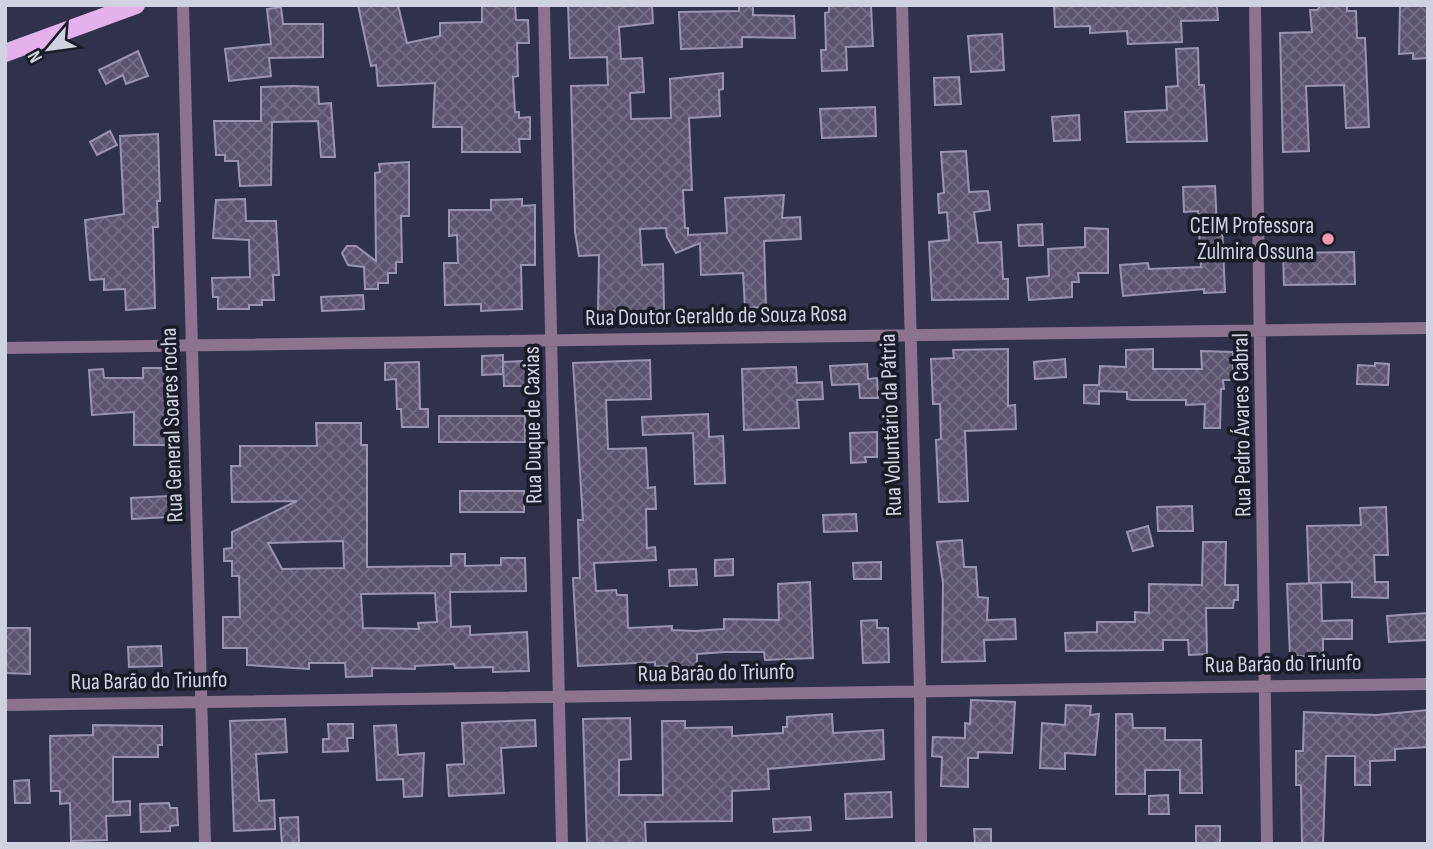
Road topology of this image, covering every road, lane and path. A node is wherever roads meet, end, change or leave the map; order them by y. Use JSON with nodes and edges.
{"nodes":[{"id":1,"x":136,"y":5,"type":"edge"},
{"id":2,"x":183,"y":5,"type":"edge"},
{"id":3,"x":544,"y":5,"type":"edge"},
{"id":4,"x":902,"y":5,"type":"edge"},
{"id":5,"x":1255,"y":5,"type":"edge"},
{"id":6,"x":5,"y":53,"type":"edge"},
{"id":7,"x":1428,"y":328,"type":"edge"},
{"id":8,"x":1262,"y":330,"type":"junction"},
{"id":9,"x":909,"y":335,"type":"junction"},
{"id":10,"x":553,"y":340,"type":"junction"},
{"id":11,"x":190,"y":345,"type":"junction"},
{"id":12,"x":5,"y":348,"type":"edge"},
{"id":13,"x":1428,"y":684,"type":"edge"},
{"id":14,"x":1266,"y":685,"type":"junction"},
{"id":15,"x":920,"y":690,"type":"junction"},
{"id":16,"x":560,"y":697,"type":"junction"},
{"id":17,"x":202,"y":700,"type":"junction"},
{"id":18,"x":5,"y":705,"type":"edge"},
{"id":19,"x":205,"y":844,"type":"edge"},
{"id":20,"x":562,"y":844,"type":"edge"},
{"id":21,"x":921,"y":844,"type":"edge"},
{"id":22,"x":1267,"y":844,"type":"edge"}],
"edges":[{"from":1,"to":6,"type":"main road"},
{"from":2,"to":11,"type":"street","name":"Rua General Soares rocha"},
{"from":3,"to":10,"type":"street","name":"Rua Duque de Caxias"},
{"from":4,"to":9,"type":"street","name":"Rua Voluntário da Pátria"},
{"from":5,"to":8,"type":"street","name":"Rua Pedro Ávares Cabral"},
{"from":7,"to":8,"type":"street","name":"Rua Doutor Geraldo de Souza Rosa"},
{"from":8,"to":9,"type":"street","name":"Rua Doutor Geraldo de Souza Rosa"},
{"from":8,"to":14,"type":"street","name":"Rua Pedro Ávares Cabral"},
{"from":9,"to":10,"type":"street","name":"Rua Doutor Geraldo de Souza Rosa"},
{"from":9,"to":15,"type":"street","name":"Rua Voluntário da Pátria"},
{"from":10,"to":11,"type":"street","name":"Rua Doutor Geraldo de Souza Rosa"},
{"from":10,"to":16,"type":"street","name":"Rua Duque de Caxias"},
{"from":11,"to":12,"type":"street","name":"Rua Doutor Geraldo de Souza Rosa"},
{"from":11,"to":17,"type":"street","name":"Rua General Soares rocha"},
{"from":13,"to":14,"type":"street","name":"Rua Barão do Triunfo"},
{"from":14,"to":15,"type":"street","name":"Rua Barão do Triunfo"},
{"from":14,"to":22,"type":"street","name":"Rua Pedro Ávares Cabral"},
{"from":15,"to":16,"type":"street","name":"Rua Barão do Triunfo"},
{"from":15,"to":21,"type":"street","name":"Rua Voluntário da Pátria"},
{"from":16,"to":17,"type":"street","name":"Rua Barão do Triunfo"},
{"from":16,"to":20,"type":"street","name":"Rua Duque de Caxias"},
{"from":17,"to":18,"type":"street","name":"Rua Barão do Triunfo"},
{"from":17,"to":19,"type":"street","name":"Rua General Soares rocha"}]}
